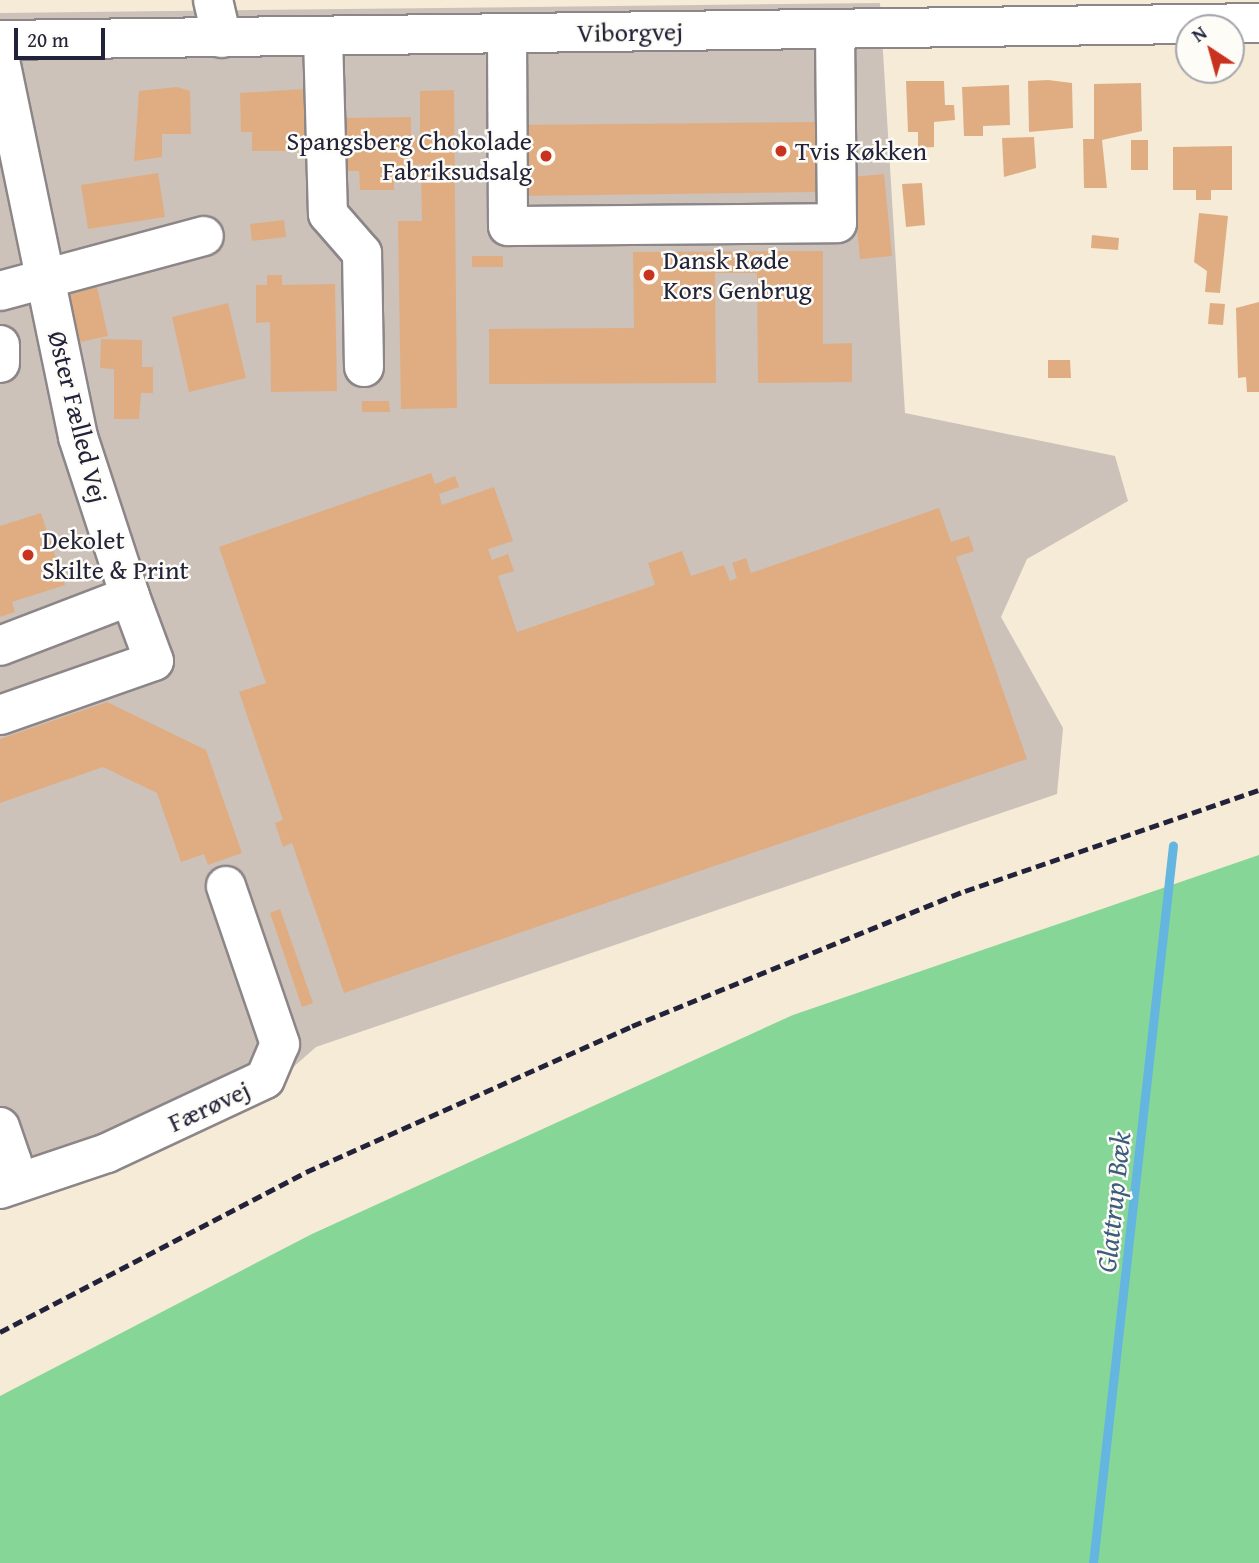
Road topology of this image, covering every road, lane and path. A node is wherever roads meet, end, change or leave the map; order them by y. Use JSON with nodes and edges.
{"nodes":[{"id":1,"x":214,"y":0,"type":"edge"},
{"id":2,"x":724,"y":15,"type":"edge"},
{"id":3,"x":1259,"y":23,"type":"edge"},
{"id":4,"x":835,"y":30,"type":"junction"},
{"id":5,"x":506,"y":34,"type":"junction"},
{"id":6,"x":323,"y":37,"type":"junction"},
{"id":7,"x":222,"y":38,"type":"junction"},
{"id":8,"x":0,"y":40,"type":"edge"},
{"id":9,"x":0,"y":60,"type":"edge"},
{"id":10,"x":204,"y":236,"type":"dead end"},
{"id":11,"x":44,"y":276,"type":"junction"},
{"id":12,"x":0,"y":291,"type":"edge"},
{"id":13,"x":0,"y":345,"type":"edge"},
{"id":14,"x":0,"y":363,"type":"edge"},
{"id":15,"x":364,"y":367,"type":"dead end"},
{"id":16,"x":130,"y":596,"type":"junction"},
{"id":17,"x":0,"y":646,"type":"edge"},
{"id":18,"x":0,"y":715,"type":"edge"},
{"id":19,"x":226,"y":886,"type":"dead end"},
{"id":20,"x":0,"y":1128,"type":"edge"},
{"id":21,"x":0,"y":1166,"type":"edge"},
{"id":22,"x":0,"y":1189,"type":"edge"}],
"edges":[{"from":1,"to":7,"type":"street"},
{"from":2,"to":4,"type":"street","name":"Viborgvej"},
{"from":2,"to":5,"type":"street","name":"Viborgvej"},
{"from":3,"to":4,"type":"street","name":"Viborgvej"},
{"from":4,"to":5,"type":"street"},
{"from":5,"to":6,"type":"street","name":"Viborgvej"},
{"from":6,"to":7,"type":"street","name":"Viborgvej"},
{"from":6,"to":15,"type":"street"},
{"from":7,"to":8,"type":"street","name":"Viborgvej"},
{"from":9,"to":11,"type":"street","name":"Øster Fælled Vej"},
{"from":10,"to":11,"type":"street"},
{"from":11,"to":12,"type":"street"},
{"from":11,"to":16,"type":"street","name":"Øster Fælled Vej"},
{"from":13,"to":14,"type":"street"},
{"from":16,"to":17,"type":"street"},
{"from":16,"to":18,"type":"street","name":"Øster Fælled Vej"},
{"from":19,"to":22,"type":"street","name":"Færøvej"},
{"from":20,"to":21,"type":"street"}]}
